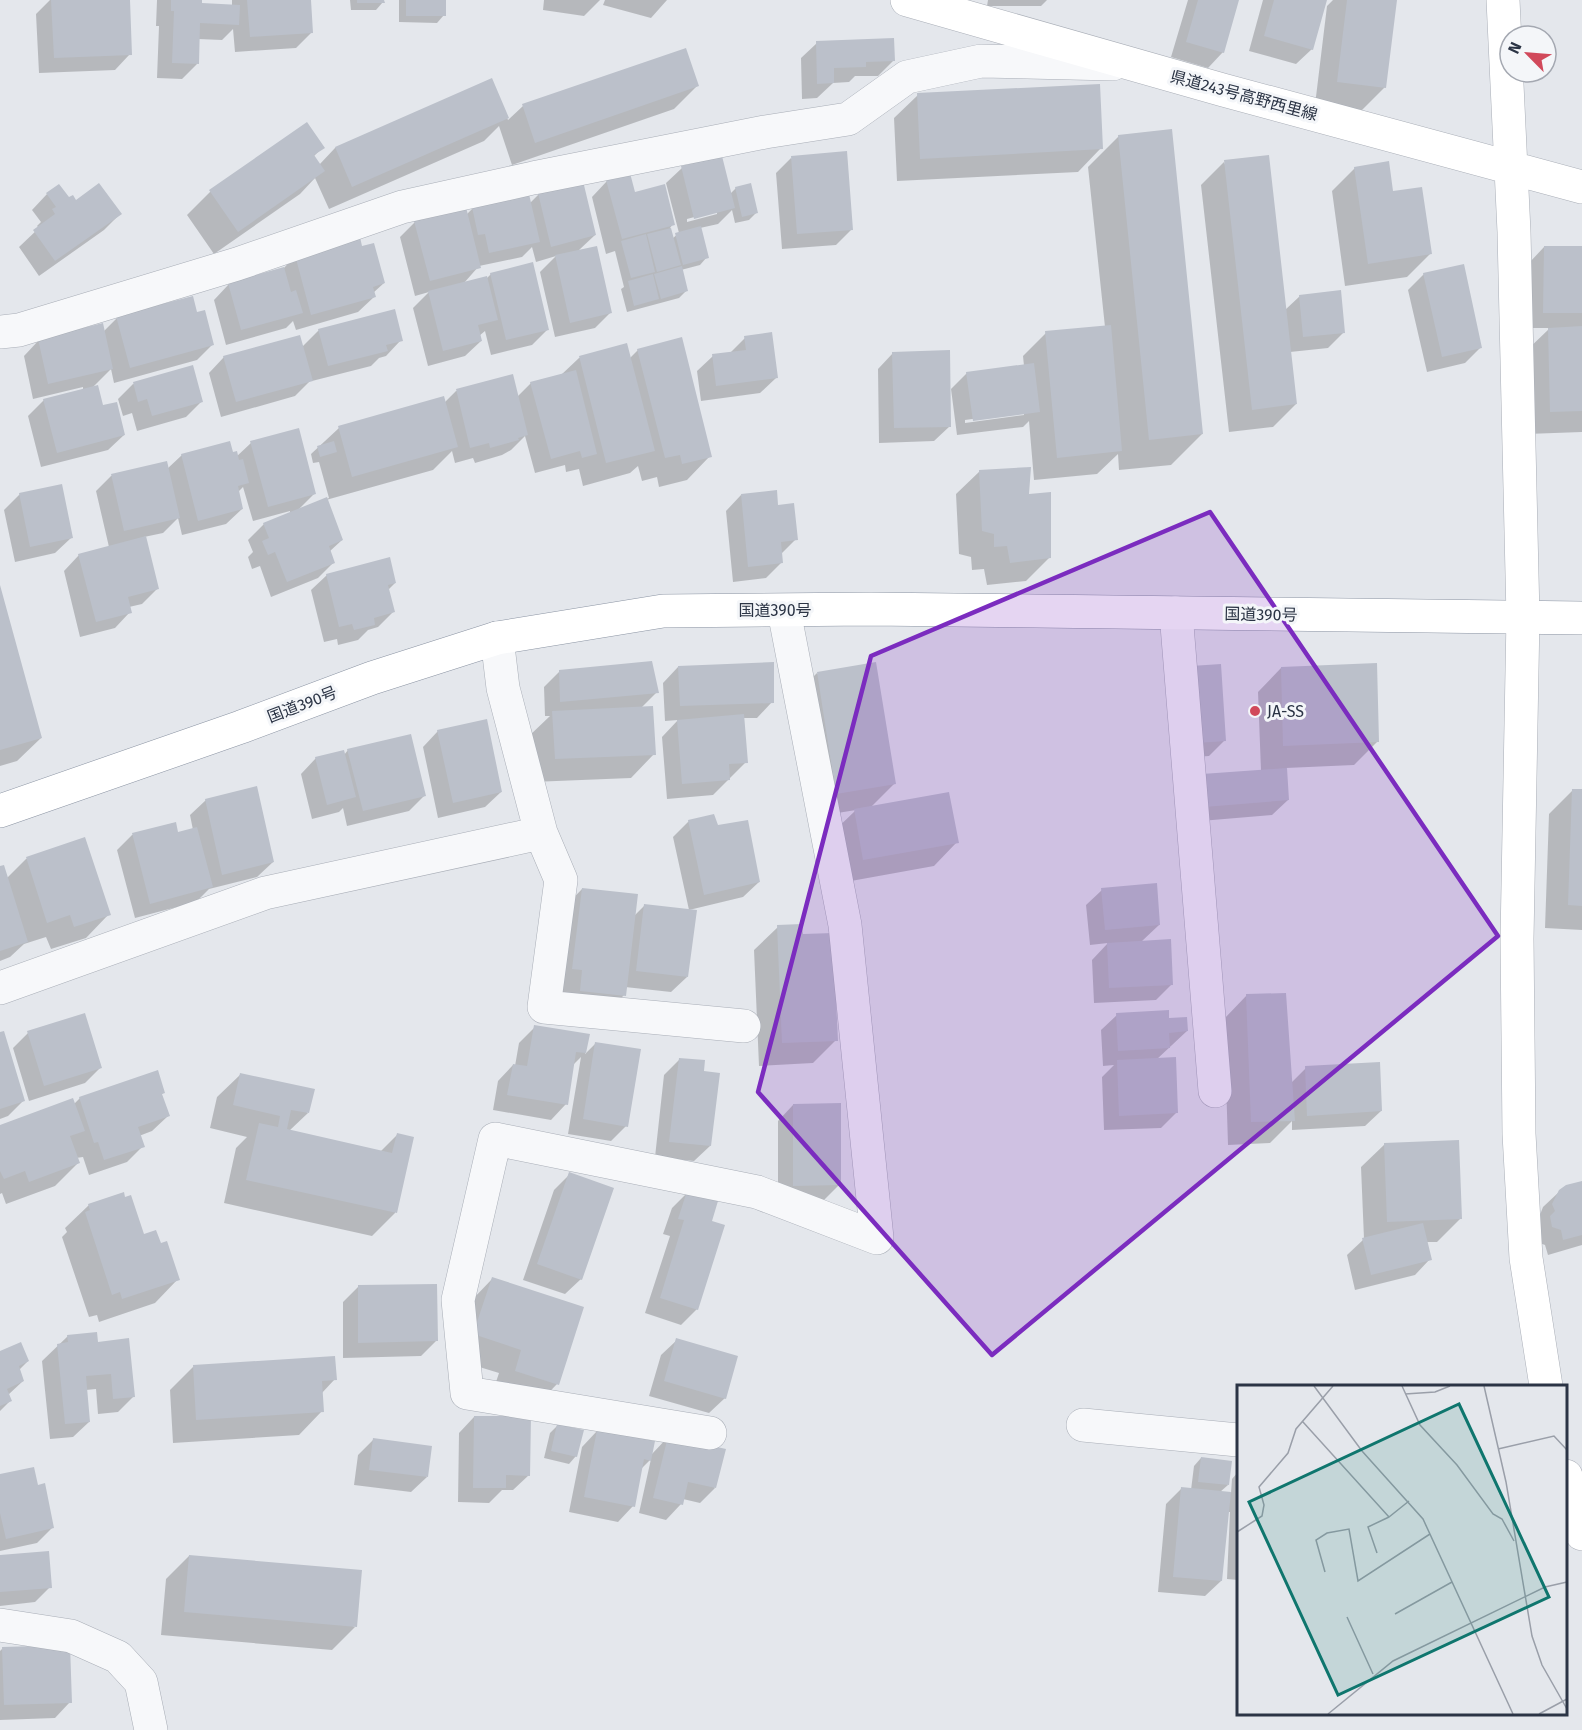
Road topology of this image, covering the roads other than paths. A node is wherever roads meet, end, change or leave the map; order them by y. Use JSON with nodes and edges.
{"nodes":[{"id":1,"x":908,"y":0,"type":"edge"},
{"id":2,"x":1503,"y":0,"type":"edge"},
{"id":3,"x":1134,"y":65,"type":"junction"},
{"id":4,"x":1511,"y":167,"type":"junction"},
{"id":5,"x":1582,"y":187,"type":"edge"},
{"id":6,"x":0,"y":332,"type":"edge"},
{"id":7,"x":784,"y":611,"type":"junction"},
{"id":8,"x":1176,"y":613,"type":"junction"},
{"id":9,"x":1523,"y":617,"type":"junction"},
{"id":10,"x":1582,"y":618,"type":"edge"},
{"id":11,"x":497,"y":638,"type":"junction"},
{"id":12,"x":0,"y":811,"type":"edge"},
{"id":13,"x":541,"y":833,"type":"junction"},
{"id":14,"x":0,"y":987,"type":"edge"},
{"id":15,"x":744,"y":1026,"type":"dead end"},
{"id":16,"x":1215,"y":1091,"type":"dead end"},
{"id":17,"x":1546,"y":1385,"type":"edge"},
{"id":18,"x":1083,"y":1425,"type":"dead end"},
{"id":19,"x":710,"y":1433,"type":"dead end"},
{"id":20,"x":1237,"y":1440,"type":"edge"},
{"id":21,"x":1567,"y":1480,"type":"edge"},
{"id":22,"x":1582,"y":1534,"type":"edge"},
{"id":23,"x":0,"y":1625,"type":"edge"},
{"id":24,"x":151,"y":1730,"type":"edge"}],
"edges":[{"from":1,"to":3,"type":"main road","name":"県道243号高野西里線"},
{"from":2,"to":4,"type":"main road"},
{"from":3,"to":4,"type":"main road","name":"県道243号高野西里線"},
{"from":3,"to":6,"type":"street"},
{"from":4,"to":5,"type":"main road","name":"県道243号高野西里線"},
{"from":4,"to":9,"type":"main road"},
{"from":7,"to":8,"type":"main road","name":"国道390号"},
{"from":7,"to":11,"type":"main road","name":"国道390号"},
{"from":7,"to":19,"type":"street"},
{"from":8,"to":9,"type":"main road","name":"国道390号"},
{"from":8,"to":16,"type":"street"},
{"from":9,"to":10,"type":"main road","name":"国道390号"},
{"from":9,"to":17,"type":"main road"},
{"from":11,"to":12,"type":"main road","name":"国道390号"},
{"from":11,"to":13,"type":"street"},
{"from":13,"to":14,"type":"street"},
{"from":13,"to":15,"type":"street"},
{"from":18,"to":20,"type":"street"},
{"from":21,"to":22,"type":"main road"},
{"from":23,"to":24,"type":"street"}]}
